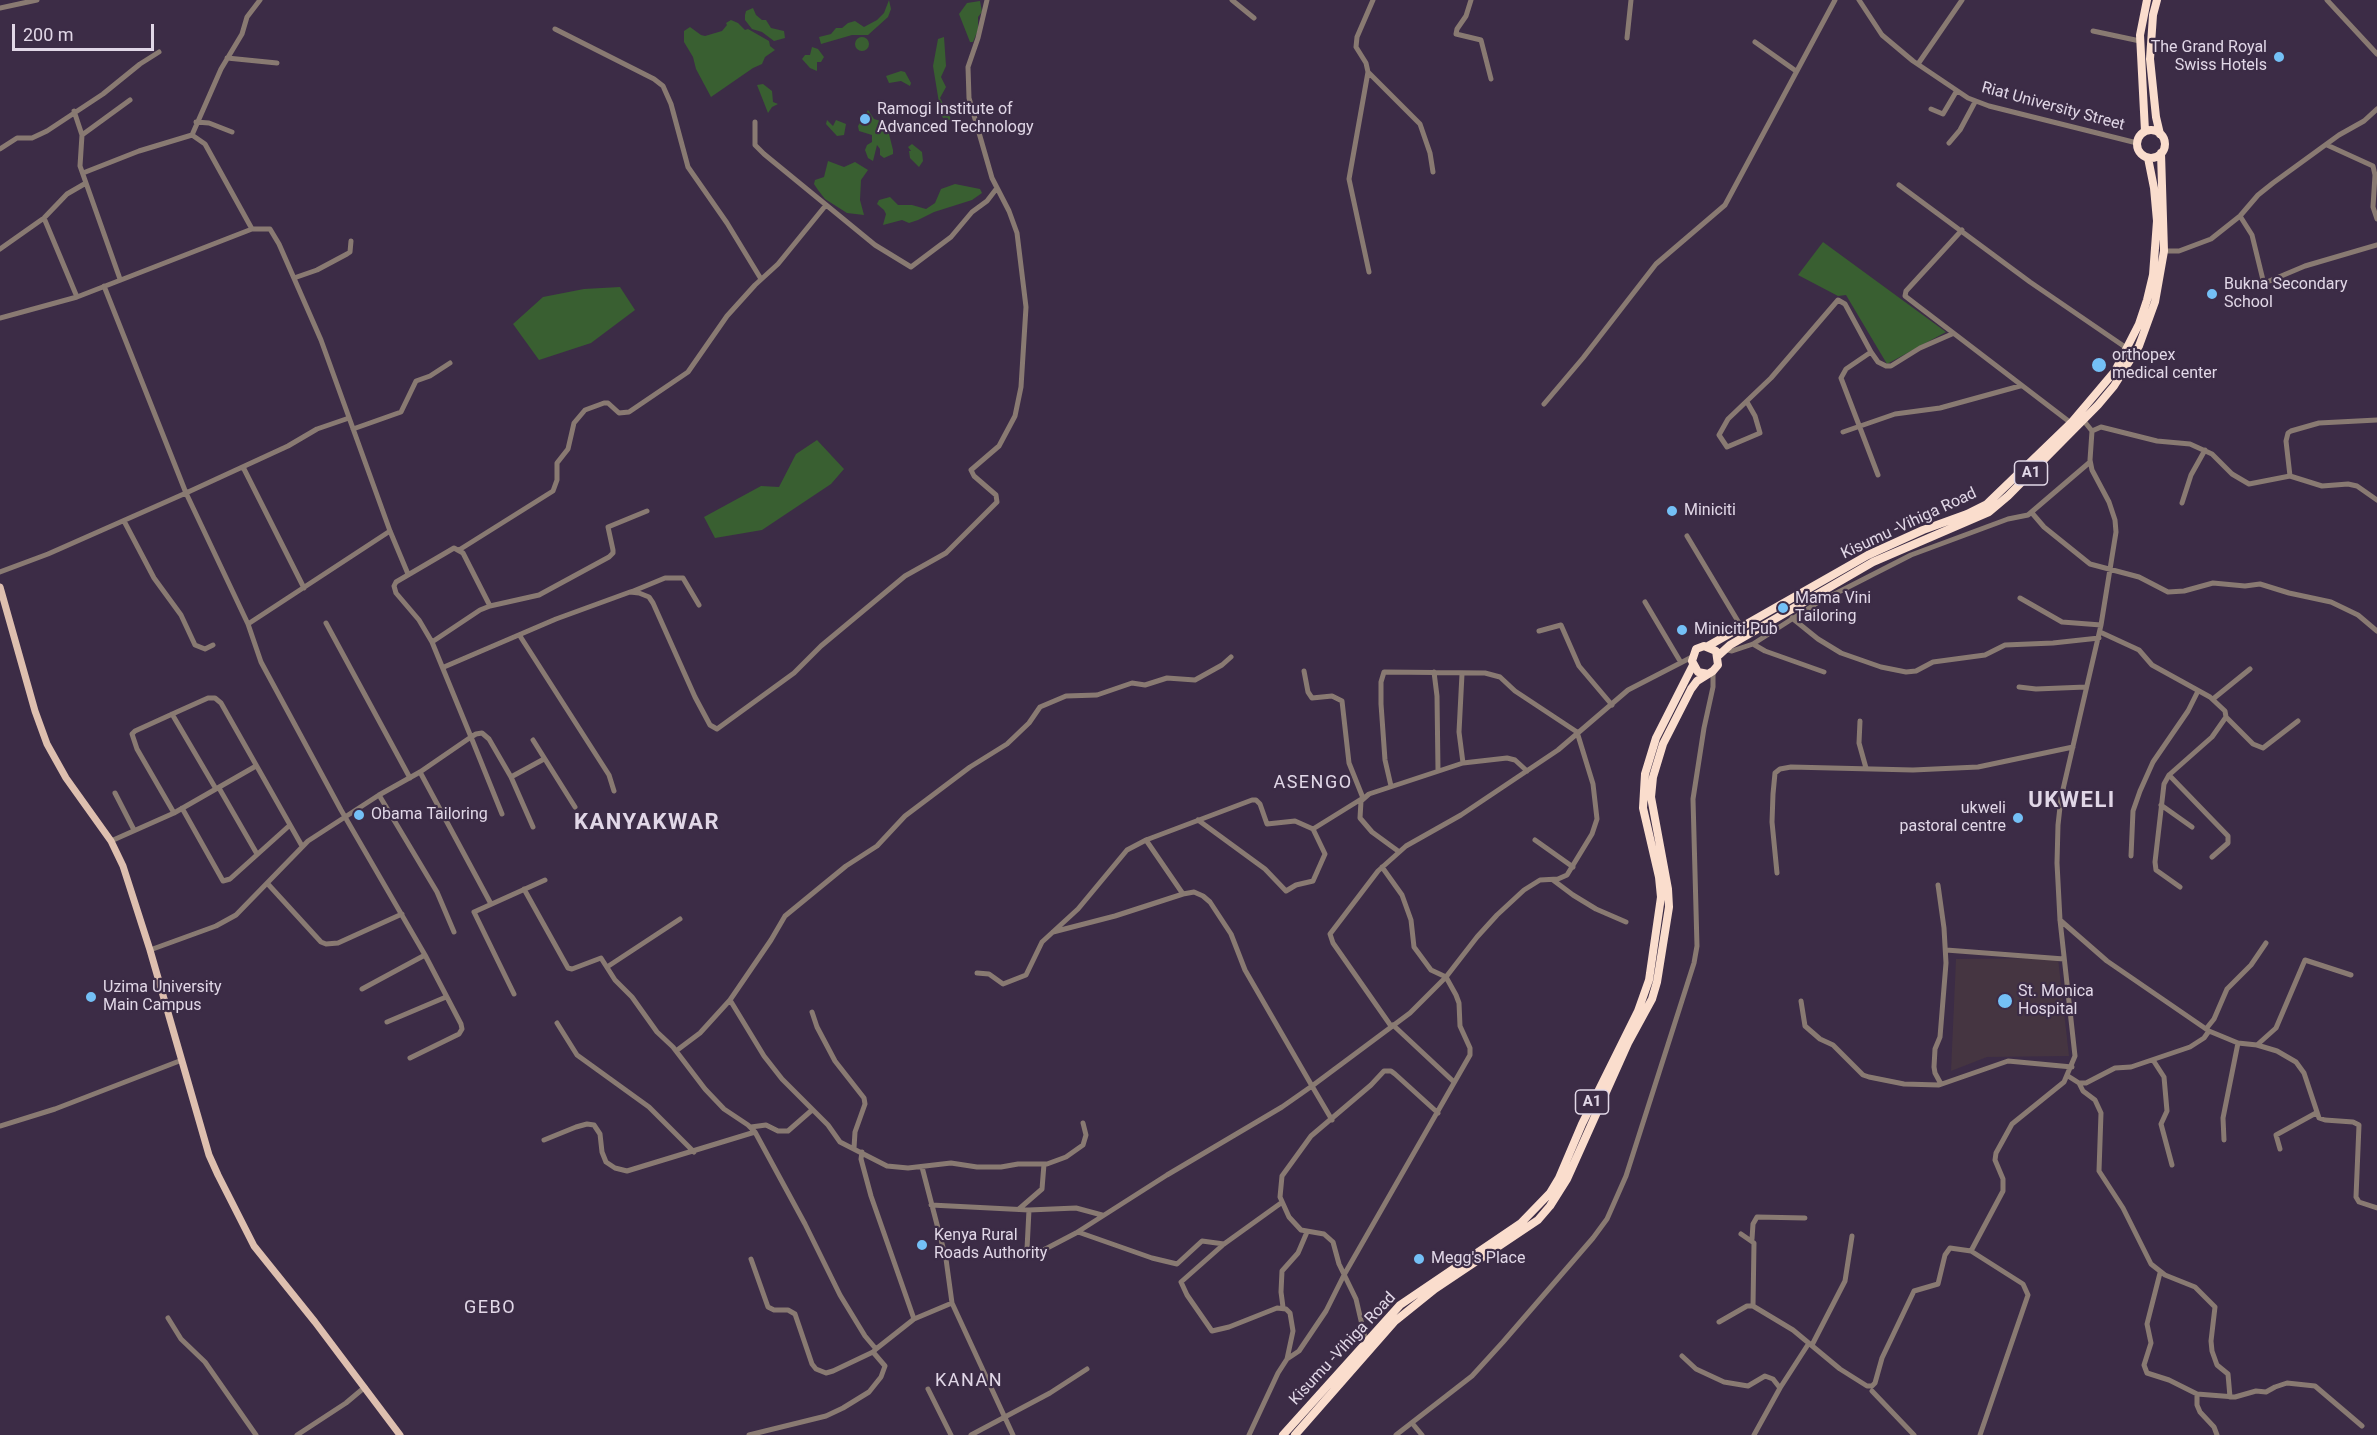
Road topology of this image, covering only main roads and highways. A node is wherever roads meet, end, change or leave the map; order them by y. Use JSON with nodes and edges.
{"nodes":[{"id":1,"x":2147,"y":0,"type":"edge"},
{"id":2,"x":2157,"y":0,"type":"edge"},
{"id":3,"x":2145,"y":131,"type":"junction"},
{"id":4,"x":2160,"y":134,"type":"junction"},
{"id":5,"x":2161,"y":153,"type":"junction"},
{"id":6,"x":2148,"y":158,"type":"junction"},
{"id":7,"x":0,"y":587,"type":"edge"},
{"id":8,"x":1708,"y":646,"type":"junction"},
{"id":9,"x":1721,"y":652,"type":"junction"},
{"id":10,"x":1692,"y":661,"type":"junction"},
{"id":11,"x":1710,"y":673,"type":"junction"},
{"id":12,"x":400,"y":1435,"type":"edge"},
{"id":13,"x":1282,"y":1435,"type":"edge"},
{"id":14,"x":1295,"y":1435,"type":"edge"}],
"edges":[{"from":1,"to":3,"type":"highway"},
{"from":2,"to":4,"type":"highway","number":"A1"},
{"from":3,"to":4,"type":"highway"},
{"from":3,"to":6,"type":"highway","number":"A1"},
{"from":4,"to":5,"type":"highway","number":"A1"},
{"from":5,"to":6,"type":"highway"},
{"from":5,"to":9,"type":"highway","name":"Kisumu -Vihiga Road","number":"A1"},
{"from":6,"to":8,"type":"highway","name":"Kisumu -Vihiga Road","number":"A1"},
{"from":7,"to":12,"type":"main road"},
{"from":8,"to":9,"type":"highway"},
{"from":8,"to":10,"type":"highway","number":"A1"},
{"from":9,"to":11,"type":"highway","number":"A1"},
{"from":10,"to":11,"type":"highway"},
{"from":10,"to":13,"type":"highway","name":"Kisumu -Vihiga Road","number":"A1"},
{"from":11,"to":14,"type":"highway","name":"Kisumu -Vihiga Road","number":"A1"}]}
